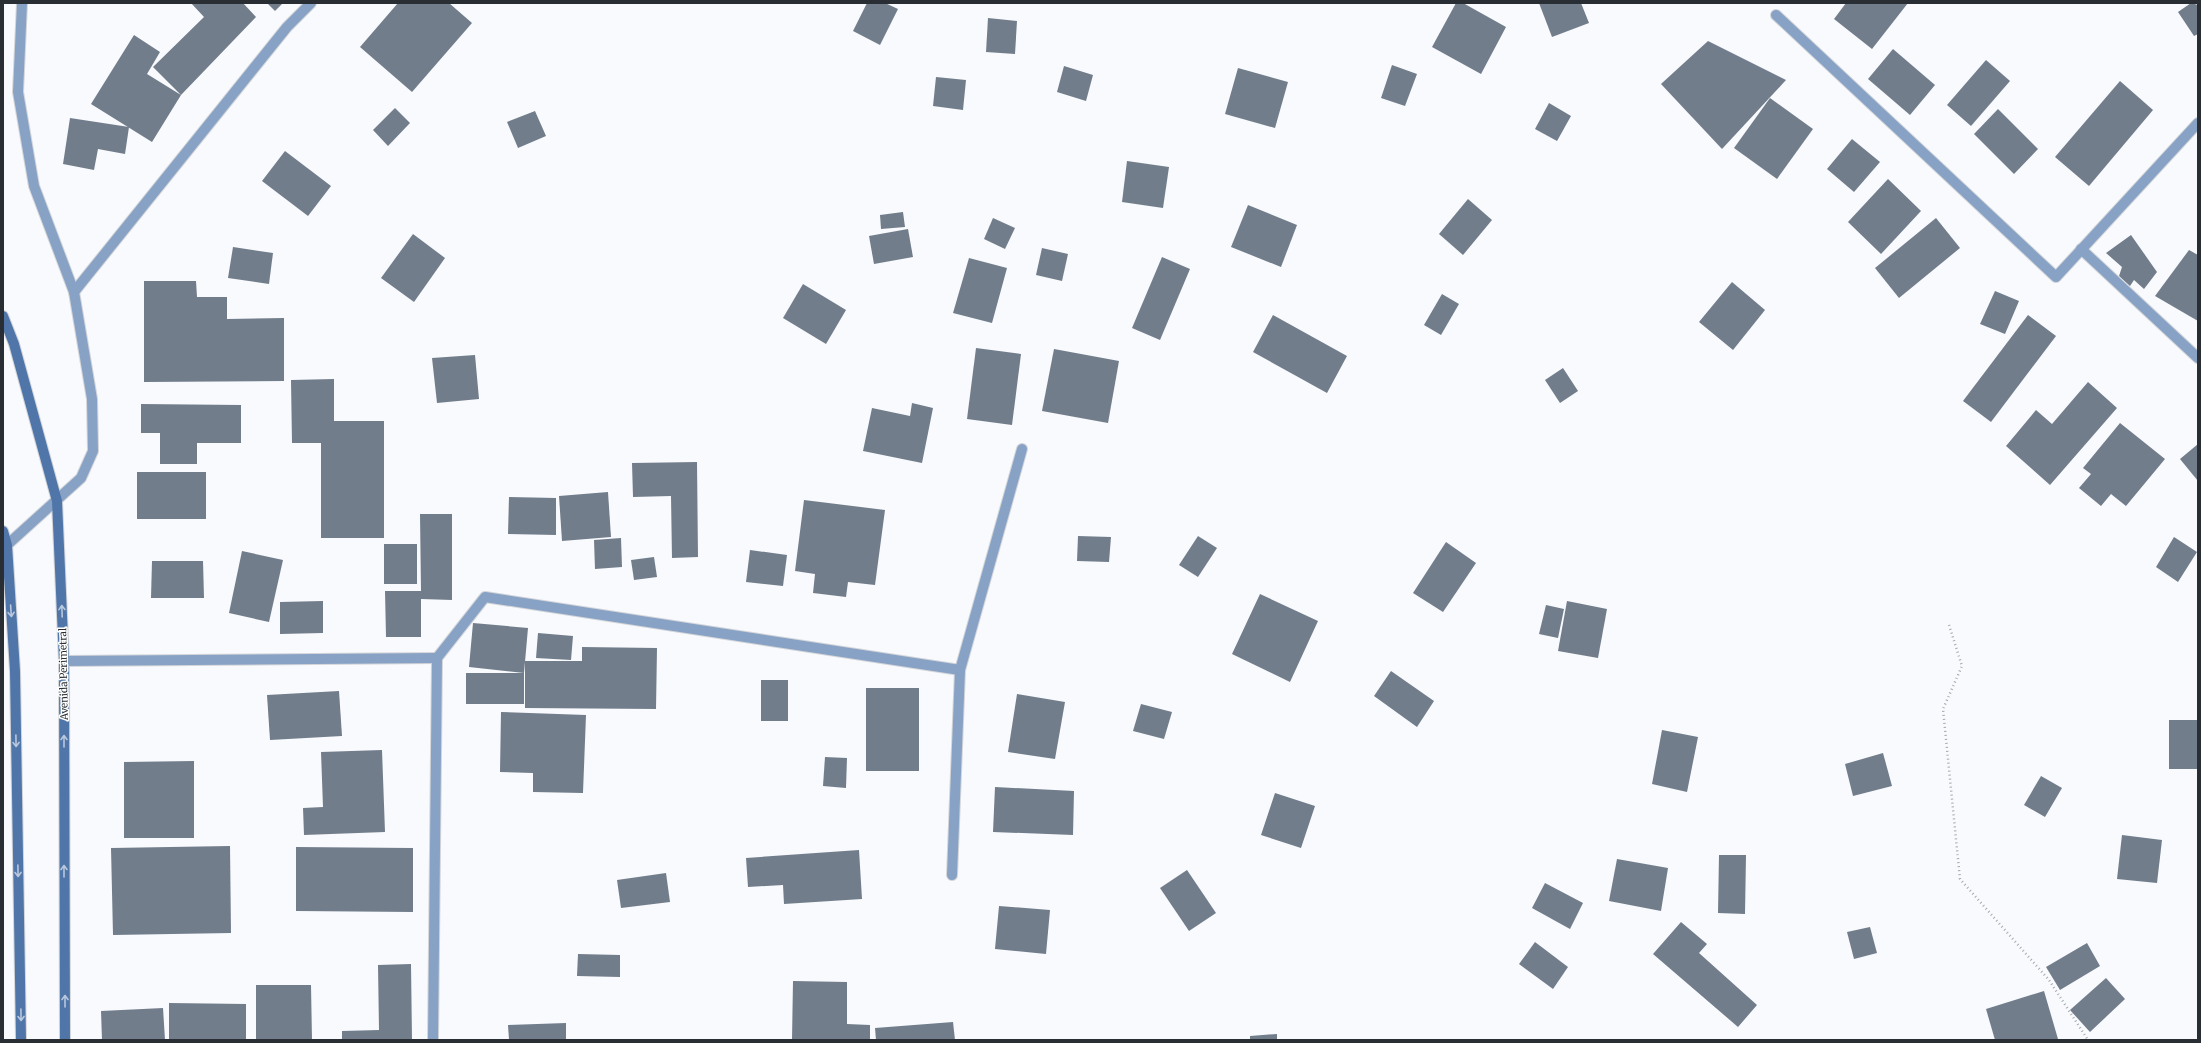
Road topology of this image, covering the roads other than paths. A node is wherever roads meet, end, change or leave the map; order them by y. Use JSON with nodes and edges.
{"nodes":[{"id":1,"x":22,"y":3,"type":"edge"},
{"id":2,"x":311,"y":3,"type":"edge"},
{"id":3,"x":1776,"y":15,"type":"dead end"},
{"id":4,"x":2198,"y":123,"type":"edge"},
{"id":5,"x":2081,"y":249,"type":"junction"},
{"id":6,"x":74,"y":292,"type":"junction"},
{"id":7,"x":3,"y":316,"type":"edge"},
{"id":8,"x":2198,"y":358,"type":"edge"},
{"id":9,"x":1022,"y":449,"type":"dead end"},
{"id":10,"x":57,"y":501,"type":"junction"},
{"id":11,"x":3,"y":531,"type":"edge"},
{"id":12,"x":6,"y":545,"type":"junction"},
{"id":13,"x":437,"y":658,"type":"junction"},
{"id":14,"x":64,"y":661,"type":"junction"},
{"id":15,"x":960,"y":670,"type":"junction"},
{"id":16,"x":952,"y":875,"type":"dead end"},
{"id":17,"x":21,"y":1040,"type":"edge"},
{"id":18,"x":65,"y":1040,"type":"edge"},
{"id":19,"x":432,"y":1040,"type":"edge"}],
"edges":[{"from":1,"to":6,"type":"street"},
{"from":2,"to":6,"type":"street"},
{"from":3,"to":5,"type":"street"},
{"from":4,"to":5,"type":"street"},
{"from":5,"to":8,"type":"street"},
{"from":6,"to":10,"type":"street"},
{"from":7,"to":10,"type":"main road","name":"Avenida Perimetral"},
{"from":9,"to":15,"type":"street"},
{"from":10,"to":12,"type":"street"},
{"from":14,"to":10,"type":"main road","name":"Avenida Perimetral","one_way":true},
{"from":11,"to":12,"type":"main road"},
{"from":12,"to":17,"type":"main road","one_way":true},
{"from":13,"to":14,"type":"street"},
{"from":13,"to":15,"type":"street"},
{"from":13,"to":19,"type":"street"},
{"from":18,"to":14,"type":"main road","name":"Avenida Perimetral","one_way":true},
{"from":15,"to":16,"type":"street"}]}
